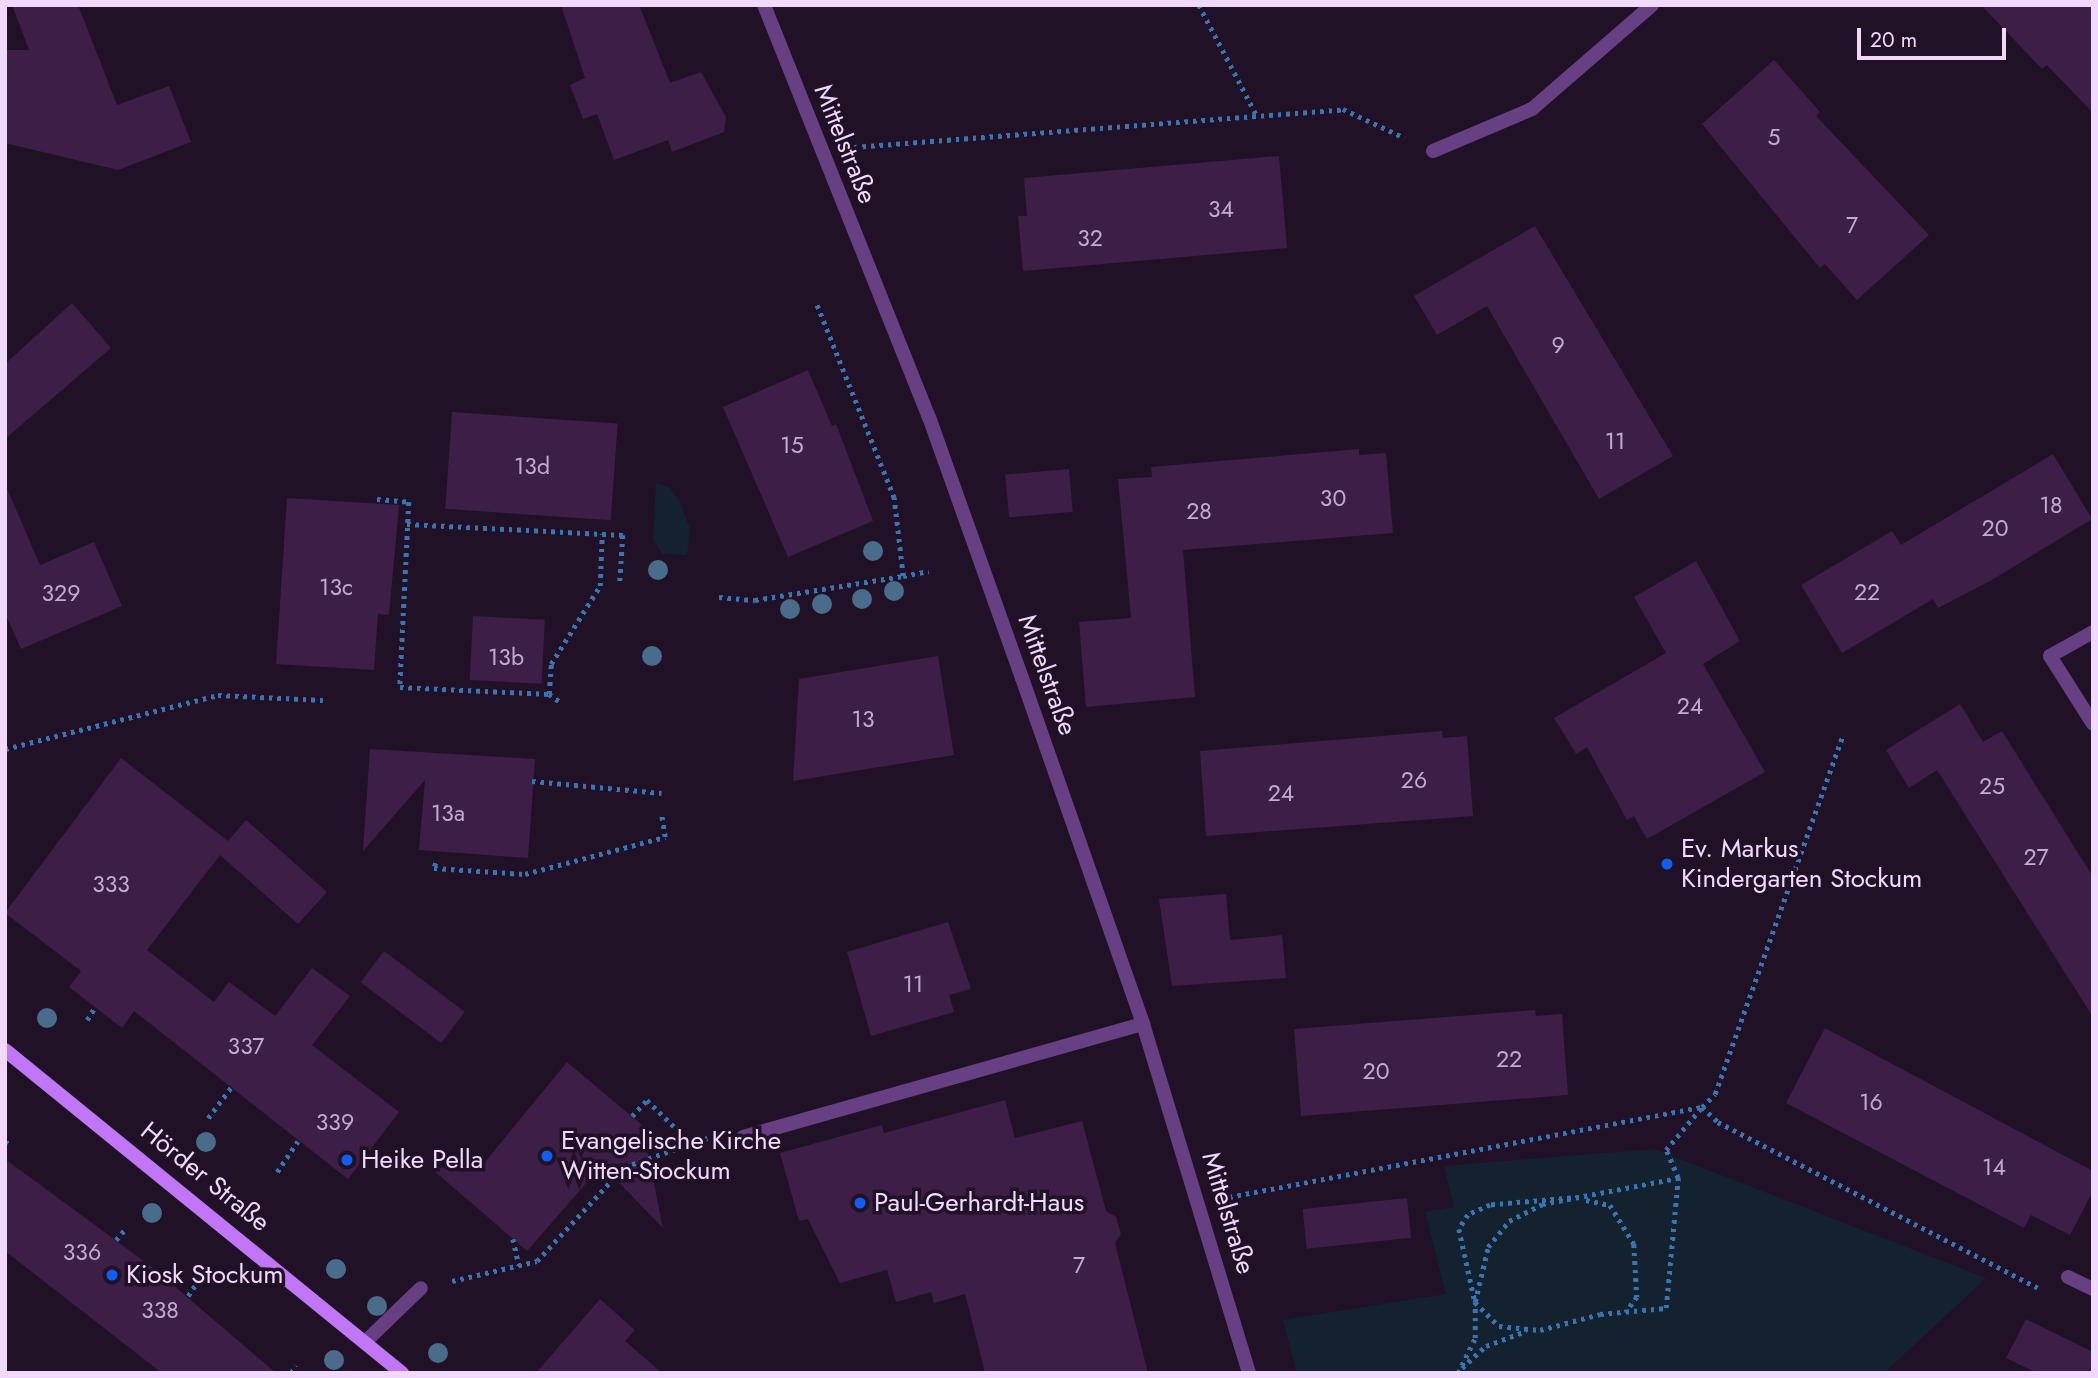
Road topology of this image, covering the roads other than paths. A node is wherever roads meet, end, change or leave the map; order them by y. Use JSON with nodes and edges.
{"nodes":[{"id":1,"x":764,"y":5,"type":"edge"},
{"id":2,"x":1652,"y":5,"type":"edge"},
{"id":3,"x":1433,"y":151,"type":"road end"},
{"id":4,"x":2093,"y":632,"type":"edge"},
{"id":5,"x":2093,"y":724,"type":"edge"},
{"id":6,"x":1143,"y":1024,"type":"junction"},
{"id":7,"x":5,"y":1050,"type":"edge"},
{"id":8,"x":743,"y":1137,"type":"road end"},
{"id":9,"x":2068,"y":1277,"type":"road end"},
{"id":10,"x":421,"y":1289,"type":"road end"},
{"id":11,"x":2093,"y":1289,"type":"edge"},
{"id":12,"x":366,"y":1341,"type":"junction"},
{"id":13,"x":402,"y":1373,"type":"edge"},
{"id":14,"x":1249,"y":1373,"type":"edge"}],
"edges":[{"from":1,"to":6,"type":"street","name":"Mittelstraße"},
{"from":2,"to":3,"type":"street"},
{"from":4,"to":5,"type":"street"},
{"from":6,"to":8,"type":"street"},
{"from":6,"to":14,"type":"street","name":"Mittelstraße"},
{"from":7,"to":12,"type":"main road","name":"Hörder Straße"},
{"from":9,"to":11,"type":"street"},
{"from":10,"to":12,"type":"street"},
{"from":12,"to":13,"type":"main road","name":"Hörder Straße"}]}
